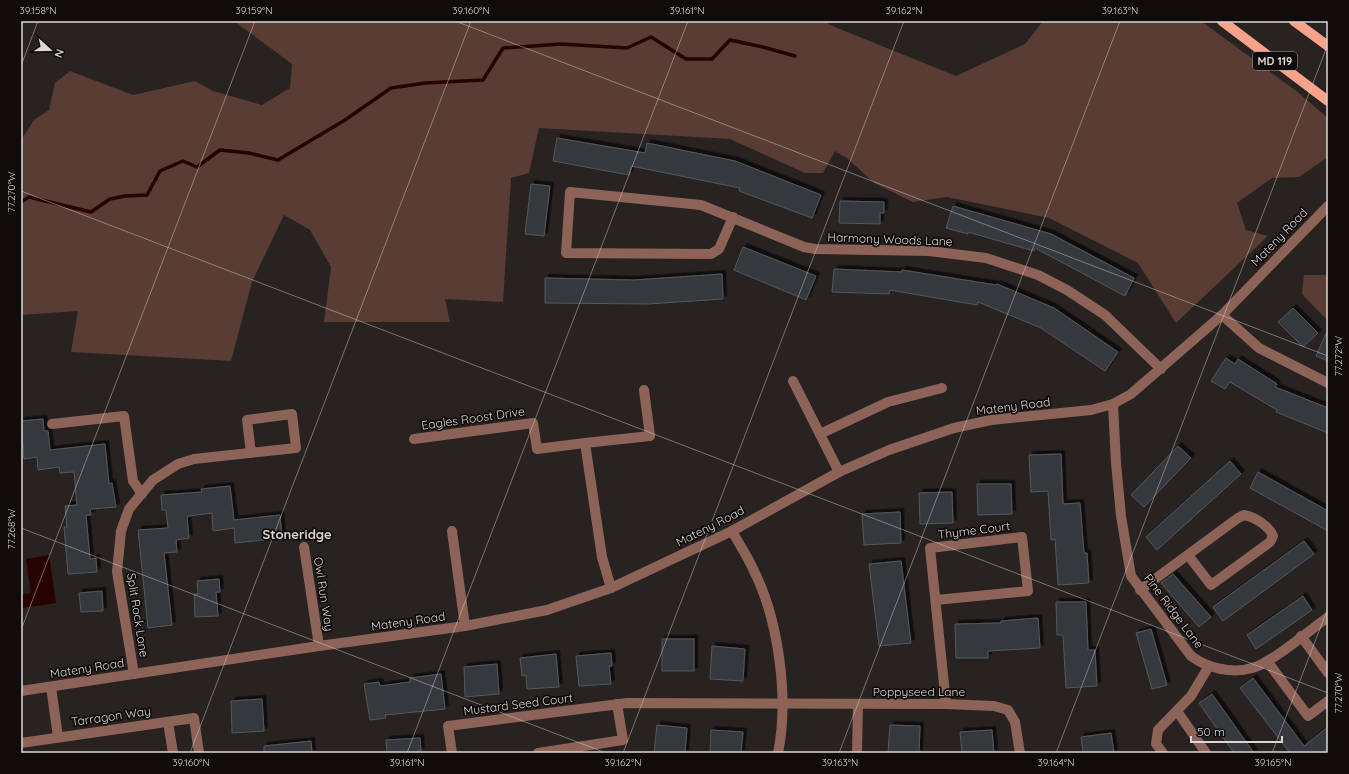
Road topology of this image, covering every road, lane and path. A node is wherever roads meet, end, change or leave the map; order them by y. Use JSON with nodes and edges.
{"nodes":[{"id":1,"x":1222,"y":21,"type":"edge"},
{"id":2,"x":1294,"y":21,"type":"edge"},
{"id":3,"x":1328,"y":46,"type":"edge"},
{"id":4,"x":1328,"y":101,"type":"edge"},
{"id":5,"x":1328,"y":206,"type":"edge"},
{"id":6,"x":733,"y":217,"type":"junction"},
{"id":7,"x":1222,"y":315,"type":"junction"},
{"id":8,"x":1161,"y":369,"type":"junction"},
{"id":9,"x":793,"y":381,"type":"dead end"},
{"id":10,"x":1328,"y":383,"type":"edge"},
{"id":11,"x":942,"y":388,"type":"dead end"},
{"id":12,"x":644,"y":390,"type":"dead end"},
{"id":13,"x":1113,"y":404,"type":"junction"},
{"id":14,"x":52,"y":424,"type":"dead end"},
{"id":15,"x":820,"y":434,"type":"junction"},
{"id":16,"x":414,"y":439,"type":"dead end"},
{"id":17,"x":585,"y":443,"type":"junction"},
{"id":18,"x":251,"y":453,"type":"junction"},
{"id":19,"x":839,"y":472,"type":"junction"},
{"id":20,"x":142,"y":494,"type":"junction"},
{"id":21,"x":452,"y":531,"type":"dead end"},
{"id":22,"x":732,"y":531,"type":"junction"},
{"id":23,"x":304,"y":547,"type":"dead end"},
{"id":24,"x":1188,"y":555,"type":"junction"},
{"id":25,"x":612,"y":588,"type":"junction"},
{"id":26,"x":1140,"y":590,"type":"junction"},
{"id":27,"x":936,"y":600,"type":"junction"},
{"id":28,"x":1328,"y":617,"type":"edge"},
{"id":29,"x":465,"y":626,"type":"junction"},
{"id":30,"x":1301,"y":636,"type":"junction"},
{"id":31,"x":319,"y":646,"type":"junction"},
{"id":32,"x":1267,"y":661,"type":"junction"},
{"id":33,"x":1209,"y":666,"type":"junction"},
{"id":34,"x":1328,"y":673,"type":"edge"},
{"id":35,"x":134,"y":674,"type":"junction"},
{"id":36,"x":51,"y":687,"type":"junction"},
{"id":37,"x":21,"y":691,"type":"edge"},
{"id":38,"x":1328,"y":701,"type":"edge"},
{"id":39,"x":783,"y":703,"type":"junction"},
{"id":40,"x":617,"y":704,"type":"junction"},
{"id":41,"x":858,"y":704,"type":"junction"},
{"id":42,"x":946,"y":704,"type":"junction"},
{"id":43,"x":1177,"y":711,"type":"junction"},
{"id":44,"x":168,"y":722,"type":"junction"},
{"id":45,"x":58,"y":737,"type":"junction"},
{"id":46,"x":21,"y":743,"type":"edge"},
{"id":47,"x":173,"y":753,"type":"edge"},
{"id":48,"x":199,"y":753,"type":"edge"},
{"id":49,"x":452,"y":753,"type":"edge"},
{"id":50,"x":538,"y":753,"type":"edge"},
{"id":51,"x":778,"y":753,"type":"edge"},
{"id":52,"x":857,"y":753,"type":"edge"},
{"id":53,"x":1020,"y":753,"type":"edge"},
{"id":54,"x":1163,"y":753,"type":"edge"},
{"id":55,"x":1206,"y":753,"type":"edge"}],
"edges":[{"from":1,"to":4,"type":"main road","number":"MD 119"},
{"from":2,"to":3,"type":"main road"},
{"from":5,"to":7,"type":"street","name":"Mateny Road"},
{"from":6,"to":6,"type":"street","name":"Harmony Woods Lane"},
{"from":6,"to":8,"type":"street","name":"Harmony Woods Lane"},
{"from":7,"to":8,"type":"street","name":"Mateny Road"},
{"from":7,"to":10,"type":"street"},
{"from":8,"to":13,"type":"street","name":"Mateny Road"},
{"from":9,"to":15,"type":"street"},
{"from":11,"to":15,"type":"street"},
{"from":12,"to":17,"type":"street","name":"Eagles Roost Drive"},
{"from":13,"to":19,"type":"street","name":"Mateny Road"},
{"from":13,"to":26,"type":"street","name":"Pine Ridge Lane"},
{"from":14,"to":20,"type":"street"},
{"from":15,"to":19,"type":"street"},
{"from":16,"to":17,"type":"street","name":"Eagles Roost Drive"},
{"from":17,"to":25,"type":"street"},
{"from":18,"to":18,"type":"street","name":"Split Rock Lane"},
{"from":18,"to":20,"type":"street","name":"Split Rock Lane"},
{"from":19,"to":22,"type":"street","name":"Mateny Road"},
{"from":20,"to":35,"type":"street","name":"Split Rock Lane"},
{"from":21,"to":29,"type":"street"},
{"from":22,"to":25,"type":"street","name":"Mateny Road"},
{"from":22,"to":39,"type":"street"},
{"from":23,"to":31,"type":"street","name":"Owl Run Way"},
{"from":24,"to":24,"type":"street"},
{"from":24,"to":26,"type":"street"},
{"from":25,"to":29,"type":"street","name":"Mateny Road"},
{"from":26,"to":33,"type":"street","name":"Pine Ridge Lane"},
{"from":27,"to":27,"type":"street","name":"Thyme Court"},
{"from":27,"to":42,"type":"street","name":"Thyme Court"},
{"from":28,"to":30,"type":"street","name":"Pine Ridge Lane"},
{"from":29,"to":31,"type":"street","name":"Mateny Road"},
{"from":30,"to":32,"type":"street","name":"Pine Ridge Lane"},
{"from":30,"to":34,"type":"street"},
{"from":31,"to":35,"type":"street","name":"Mateny Road"},
{"from":32,"to":33,"type":"street","name":"Pine Ridge Lane"},
{"from":32,"to":38,"type":"street"},
{"from":33,"to":43,"type":"street"},
{"from":35,"to":36,"type":"street","name":"Mateny Road"},
{"from":36,"to":37,"type":"street","name":"Mateny Road"},
{"from":36,"to":45,"type":"street","name":"Tarragon Way"},
{"from":39,"to":40,"type":"street","name":"Mustard Seed Court"},
{"from":39,"to":41,"type":"street","name":"Poppyseed Lane"},
{"from":39,"to":51,"type":"street"},
{"from":40,"to":49,"type":"street","name":"Mustard Seed Court"},
{"from":40,"to":50,"type":"street"},
{"from":41,"to":42,"type":"street","name":"Poppyseed Lane"},
{"from":41,"to":52,"type":"street"},
{"from":42,"to":53,"type":"street","name":"Poppyseed Lane"},
{"from":43,"to":54,"type":"street"},
{"from":43,"to":55,"type":"street"},
{"from":44,"to":45,"type":"street","name":"Tarragon Way"},
{"from":44,"to":47,"type":"street","name":"Tarragon Way"},
{"from":44,"to":48,"type":"street","name":"Tarragon Way"},
{"from":45,"to":46,"type":"street","name":"Tarragon Way"}]}
